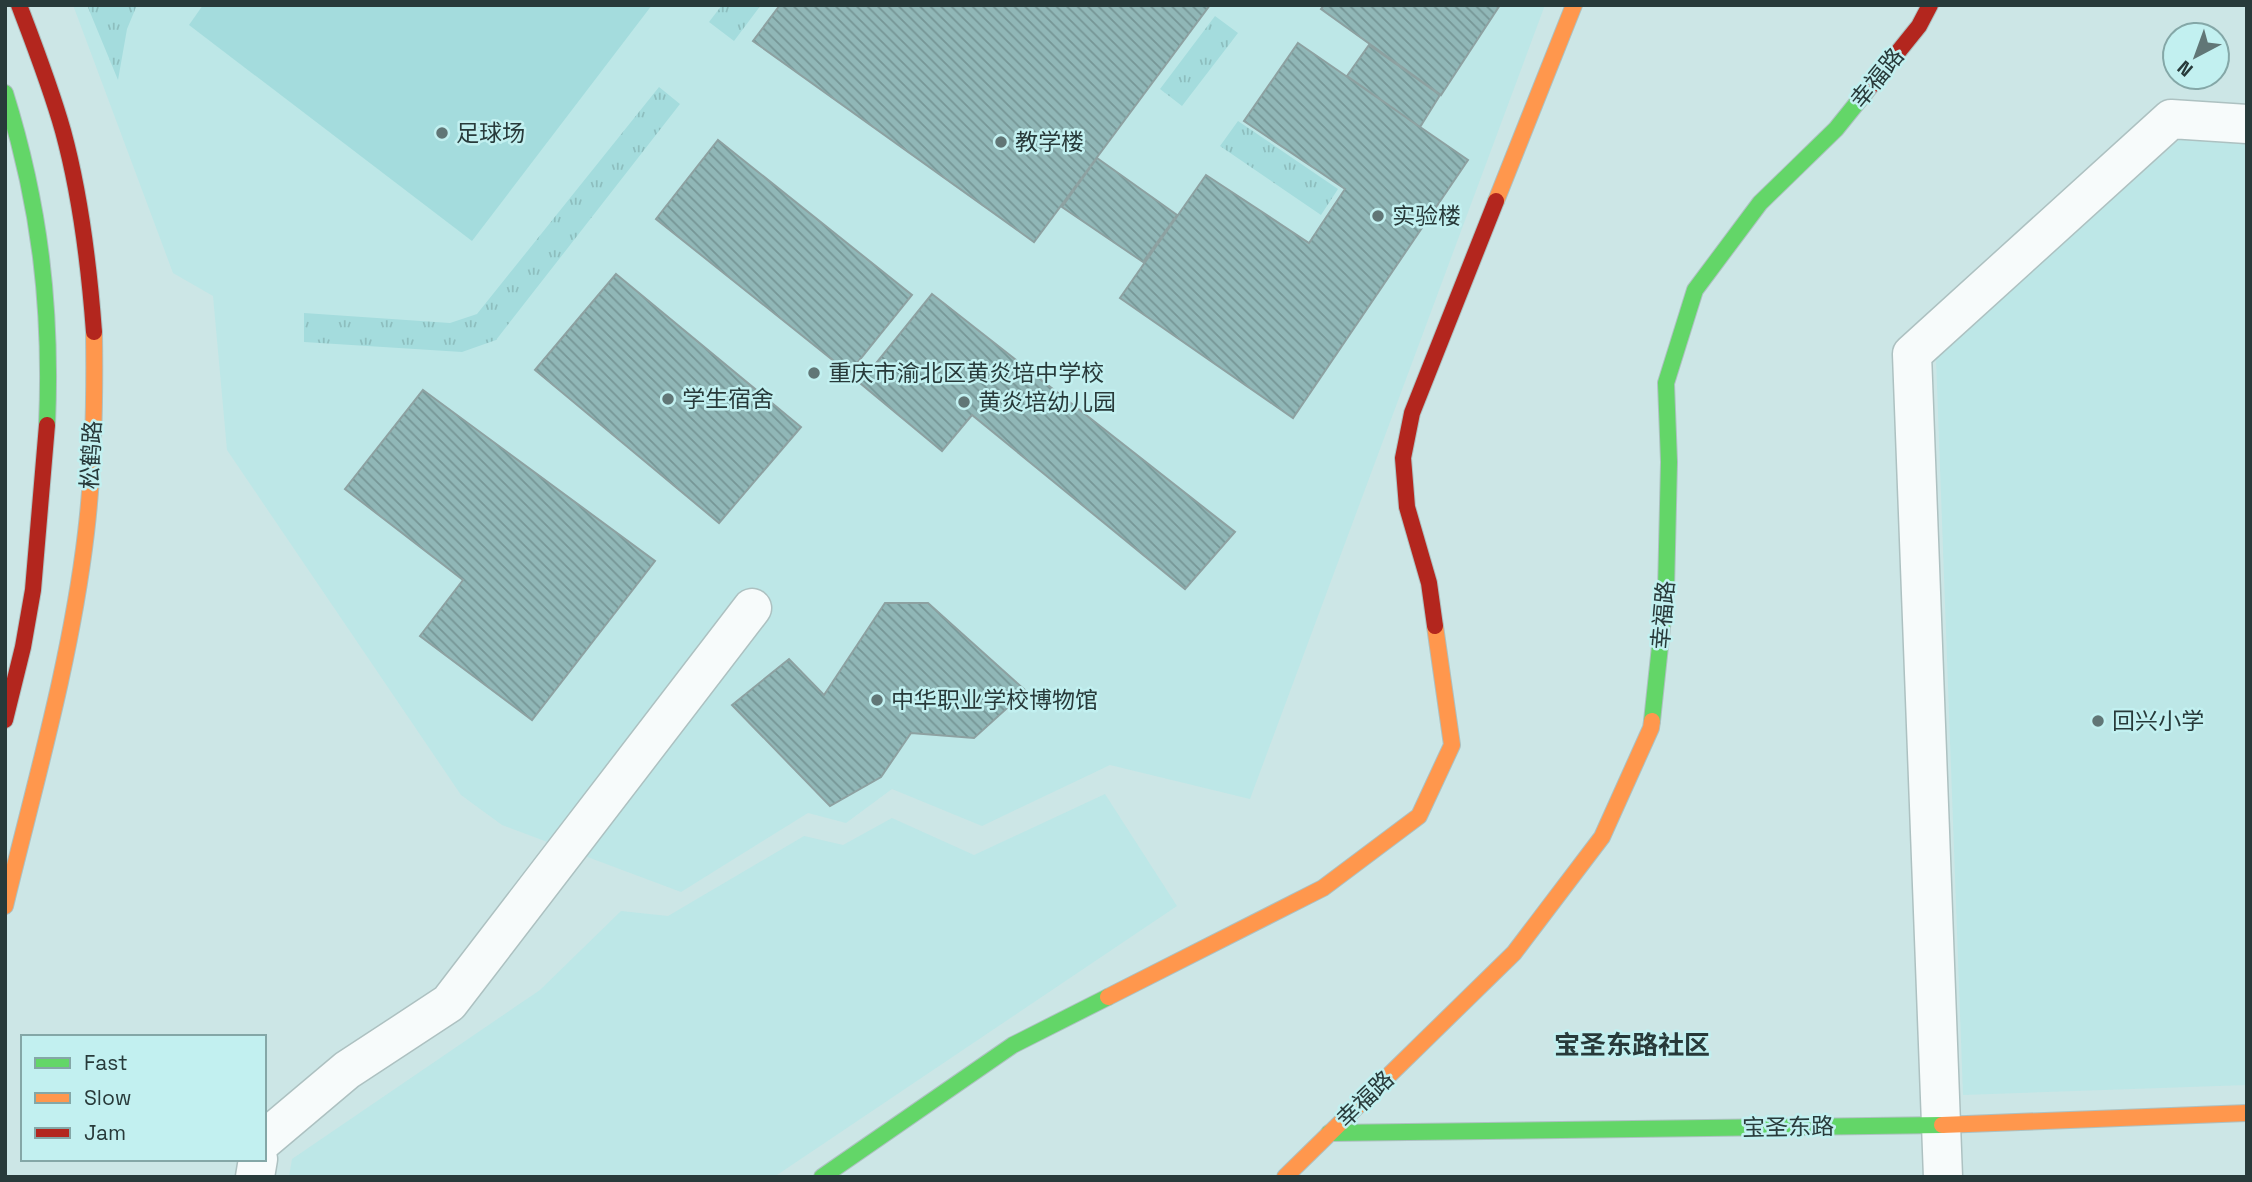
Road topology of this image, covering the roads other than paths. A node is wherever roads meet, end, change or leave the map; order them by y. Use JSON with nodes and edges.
{"nodes":[{"id":1,"x":1574,"y":5,"type":"edge"},
{"id":2,"x":1930,"y":5,"type":"edge"},
{"id":3,"x":19,"y":6,"type":"edge"},
{"id":4,"x":5,"y":93,"type":"edge"},
{"id":5,"x":2247,"y":124,"type":"edge"},
{"id":6,"x":752,"y":608,"type":"dead end"},
{"id":7,"x":5,"y":720,"type":"edge"},
{"id":8,"x":5,"y":906,"type":"edge"},
{"id":9,"x":2247,"y":1113,"type":"edge"},
{"id":10,"x":1941,"y":1125,"type":"junction"},
{"id":11,"x":1329,"y":1133,"type":"junction"},
{"id":12,"x":266,"y":1138,"type":"edge"},
{"id":13,"x":822,"y":1177,"type":"edge"},
{"id":14,"x":1284,"y":1177,"type":"edge"},
{"id":15,"x":1943,"y":1177,"type":"edge"}],
"edges":[{"from":1,"to":13,"type":"street"},
{"from":2,"to":11,"type":"street","name":"幸福路"},
{"from":3,"to":8,"type":"street","name":"松鹤路"},
{"from":4,"to":7,"type":"street","name":"松鹤路"},
{"from":5,"to":10,"type":"street"},
{"from":6,"to":12,"type":"street"},
{"from":9,"to":10,"type":"street","name":"宝圣东路"},
{"from":10,"to":11,"type":"street","name":"宝圣东路"},
{"from":10,"to":15,"type":"street"},
{"from":11,"to":14,"type":"street","name":"幸福路"}]}
